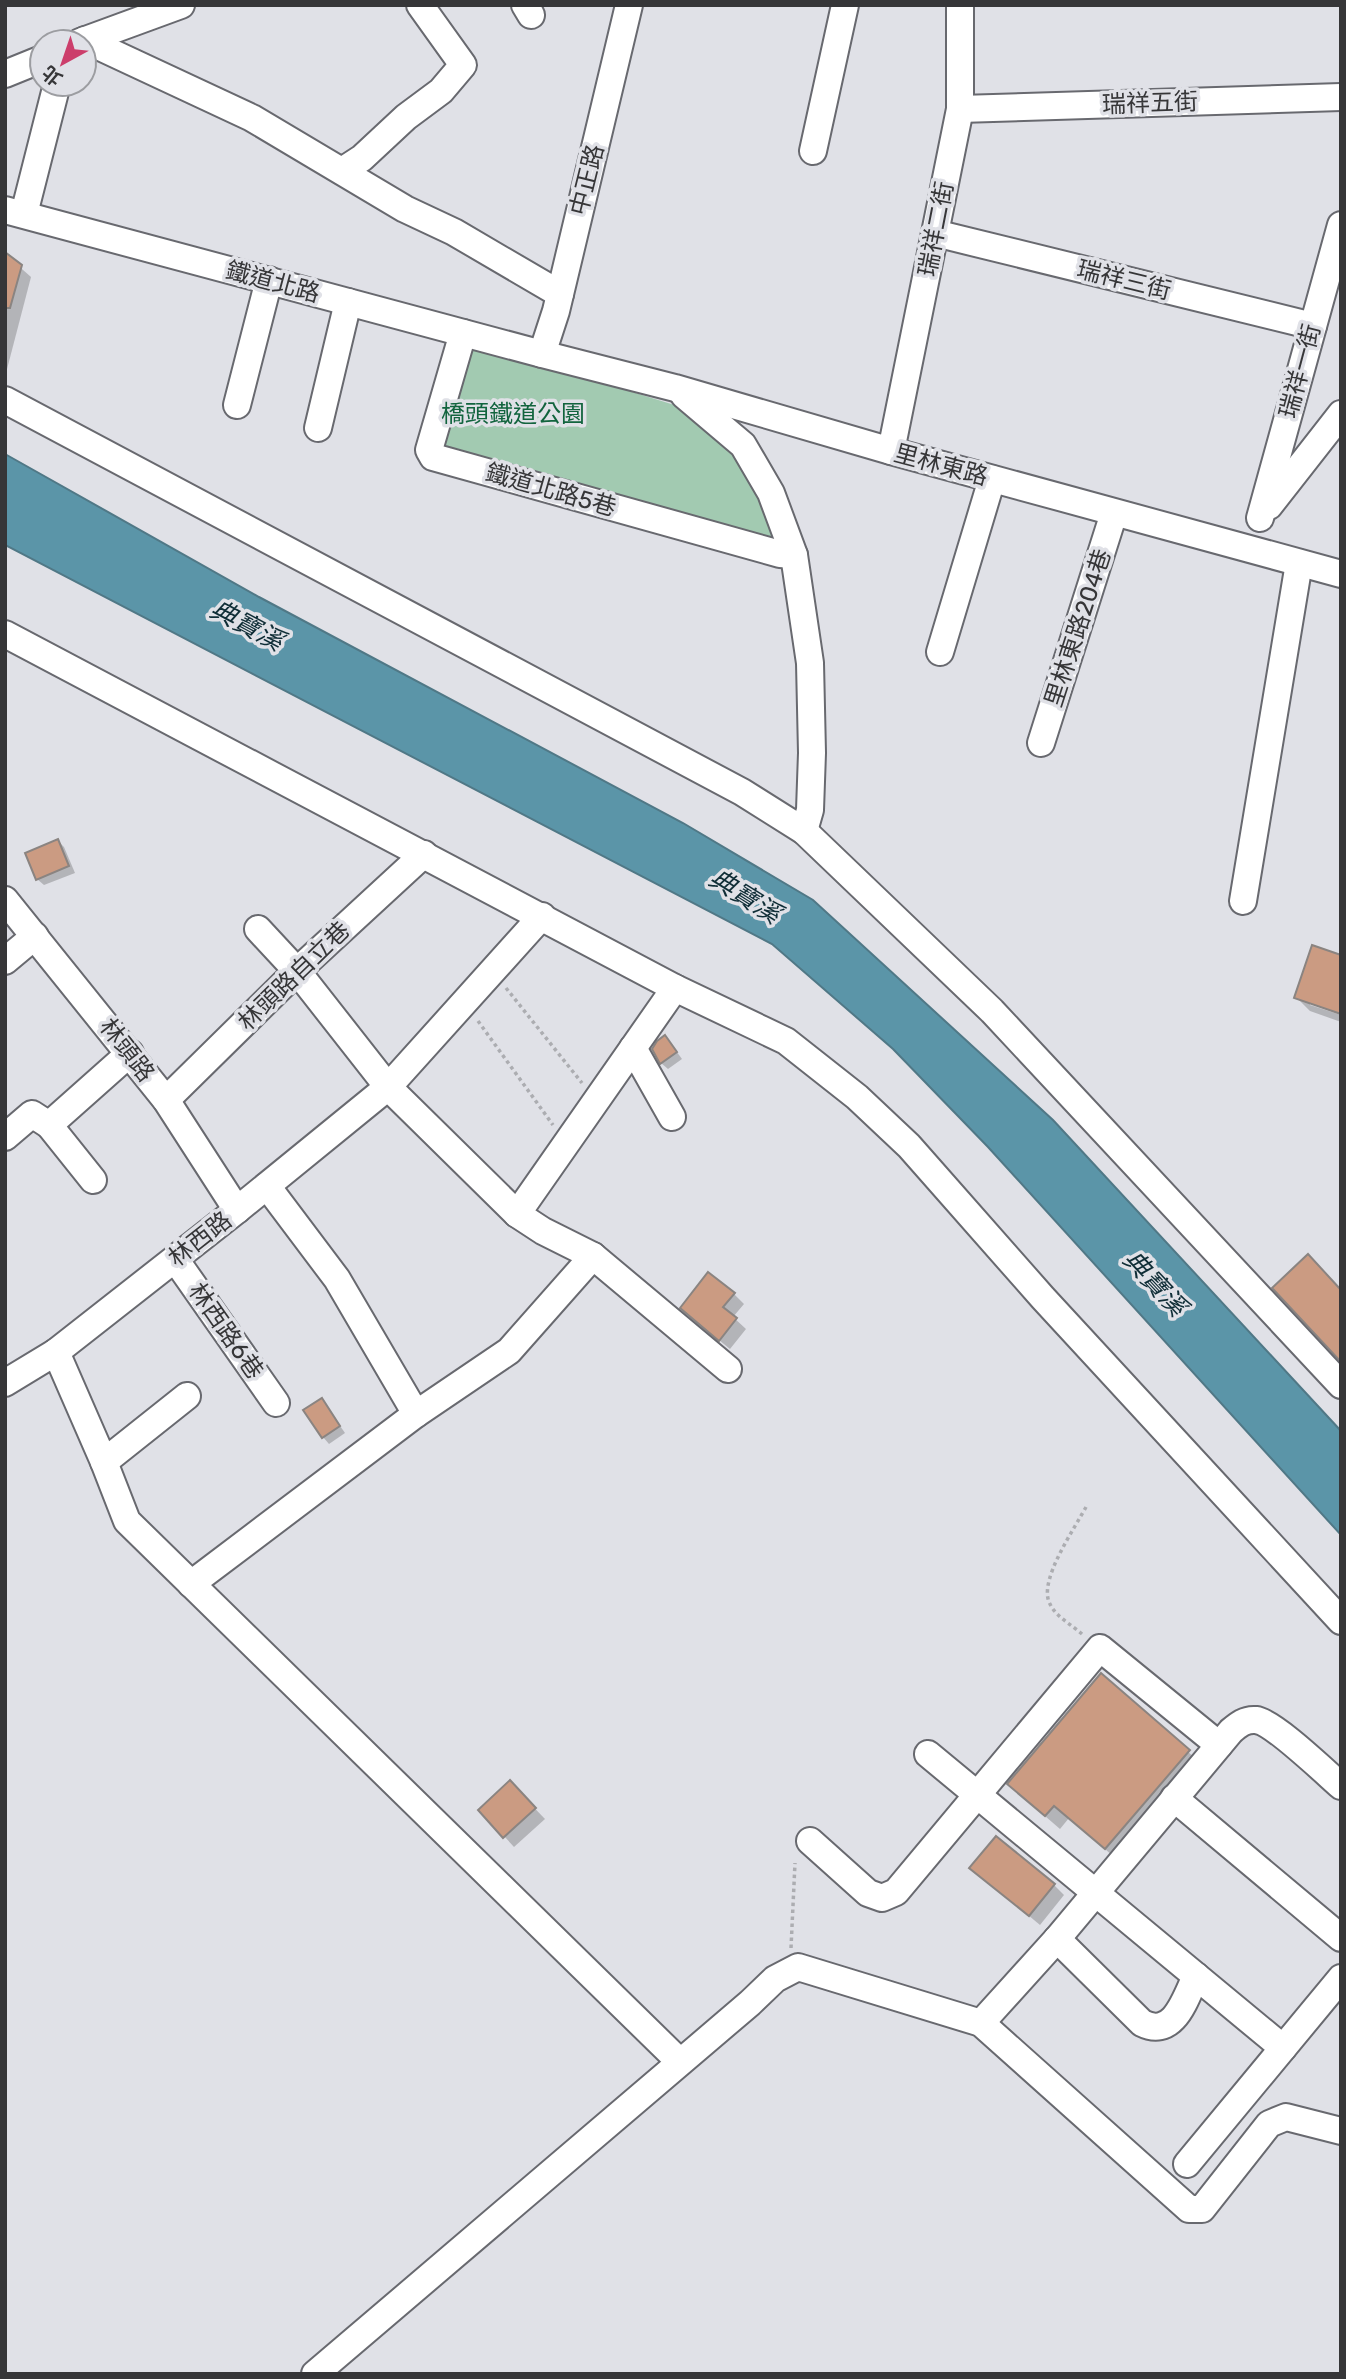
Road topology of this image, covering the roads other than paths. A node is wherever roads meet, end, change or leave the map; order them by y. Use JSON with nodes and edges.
{"nodes":[{"id":1,"x":181,"y":5,"type":"edge"},
{"id":2,"x":420,"y":5,"type":"edge"},
{"id":3,"x":629,"y":5,"type":"edge"},
{"id":4,"x":845,"y":5,"type":"edge"},
{"id":5,"x":960,"y":5,"type":"edge"},
{"id":6,"x":133,"y":13,"type":"edge"},
{"id":7,"x":98,"y":33,"type":"edge"},
{"id":8,"x":98,"y":48,"type":"edge"},
{"id":9,"x":28,"y":65,"type":"edge"},
{"id":10,"x":5,"y":74,"type":"edge"},
{"id":11,"x":1341,"y":97,"type":"edge"},
{"id":12,"x":52,"y":98,"type":"edge"},
{"id":13,"x":960,"y":109,"type":"junction"},
{"id":14,"x":813,"y":151,"type":"dead end"},
{"id":15,"x":342,"y":171,"type":"junction"},
{"id":16,"x":15,"y":212,"type":"edge"},
{"id":17,"x":1341,"y":225,"type":"edge"},
{"id":18,"x":935,"y":233,"type":"junction"},
{"id":19,"x":269,"y":280,"type":"junction"},
{"id":20,"x":560,"y":293,"type":"junction"},
{"id":21,"x":348,"y":302,"type":"junction"},
{"id":22,"x":1312,"y":326,"type":"junction"},
{"id":23,"x":463,"y":333,"type":"junction"},
{"id":24,"x":541,"y":354,"type":"junction"},
{"id":25,"x":675,"y":388,"type":"junction"},
{"id":26,"x":5,"y":400,"type":"edge"},
{"id":27,"x":237,"y":405,"type":"dead end"},
{"id":28,"x":1341,"y":414,"type":"edge"},
{"id":29,"x":318,"y":428,"type":"dead end"},
{"id":30,"x":891,"y":451,"type":"junction"},
{"id":31,"x":992,"y":479,"type":"junction"},
{"id":32,"x":1114,"y":513,"type":"junction"},
{"id":33,"x":1260,"y":518,"type":"junction"},
{"id":34,"x":1253,"y":551,"type":"junction"},
{"id":35,"x":794,"y":555,"type":"junction"},
{"id":36,"x":1299,"y":564,"type":"junction"},
{"id":37,"x":1341,"y":574,"type":"edge"},
{"id":38,"x":5,"y":634,"type":"edge"},
{"id":39,"x":940,"y":652,"type":"dead end"},
{"id":40,"x":1041,"y":743,"type":"dead end"},
{"id":41,"x":804,"y":831,"type":"junction"},
{"id":42,"x":424,"y":854,"type":"junction"},
{"id":43,"x":5,"y":900,"type":"edge"},
{"id":44,"x":1243,"y":901,"type":"dead end"},
{"id":45,"x":542,"y":916,"type":"junction"},
{"id":46,"x":258,"y":929,"type":"dead end"},
{"id":47,"x":35,"y":936,"type":"junction"},
{"id":48,"x":5,"y":961,"type":"edge"},
{"id":49,"x":297,"y":971,"type":"junction"},
{"id":50,"x":675,"y":988,"type":"junction"},
{"id":51,"x":633,"y":1048,"type":"junction"},
{"id":52,"x":130,"y":1053,"type":"junction"},
{"id":53,"x":388,"y":1087,"type":"junction"},
{"id":54,"x":166,"y":1101,"type":"junction"},
{"id":55,"x":672,"y":1117,"type":"dead end"},
{"id":56,"x":49,"y":1125,"type":"junction"},
{"id":57,"x":5,"y":1137,"type":"edge"},
{"id":58,"x":93,"y":1180,"type":"dead end"},
{"id":59,"x":267,"y":1186,"type":"junction"},
{"id":60,"x":237,"y":1210,"type":"junction"},
{"id":61,"x":517,"y":1214,"type":"junction"},
{"id":62,"x":593,"y":1256,"type":"junction"},
{"id":63,"x":175,"y":1259,"type":"junction"},
{"id":64,"x":56,"y":1352,"type":"junction"},
{"id":65,"x":728,"y":1369,"type":"dead end"},
{"id":66,"x":5,"y":1383,"type":"edge"},
{"id":67,"x":1341,"y":1385,"type":"edge"},
{"id":68,"x":187,"y":1396,"type":"dead end"},
{"id":69,"x":276,"y":1403,"type":"dead end"},
{"id":70,"x":416,"y":1414,"type":"junction"},
{"id":71,"x":104,"y":1462,"type":"junction"},
{"id":72,"x":191,"y":1584,"type":"junction"},
{"id":73,"x":1341,"y":1621,"type":"edge"},
{"id":74,"x":1219,"y":1745,"type":"junction"},
{"id":75,"x":928,"y":1755,"type":"dead end"},
{"id":76,"x":1341,"y":1786,"type":"edge"},
{"id":77,"x":978,"y":1796,"type":"junction"},
{"id":78,"x":1174,"y":1798,"type":"junction"},
{"id":79,"x":803,"y":1852,"type":"road end"},
{"id":80,"x":1095,"y":1893,"type":"junction"},
{"id":81,"x":1341,"y":1938,"type":"edge"},
{"id":82,"x":1057,"y":1939,"type":"junction"},
{"id":83,"x":1196,"y":1976,"type":"junction"},
{"id":84,"x":1341,"y":1978,"type":"edge"},
{"id":85,"x":981,"y":2022,"type":"junction"},
{"id":86,"x":1283,"y":2048,"type":"junction"},
{"id":87,"x":680,"y":2062,"type":"junction"},
{"id":88,"x":1341,"y":2131,"type":"edge"},
{"id":89,"x":1187,"y":2164,"type":"dead end"},
{"id":90,"x":315,"y":2374,"type":"edge"}],
"edges":[{"from":1,"to":6,"type":"street"},
{"from":2,"to":15,"type":"street"},
{"from":3,"to":20,"type":"street","name":"中正路"},
{"from":4,"to":14,"type":"street"},
{"from":5,"to":13,"type":"street","name":"瑞祥二街"},
{"from":6,"to":7,"type":"street"},
{"from":8,"to":15,"type":"street"},
{"from":9,"to":10,"type":"street"},
{"from":11,"to":13,"type":"street","name":"瑞祥五街"},
{"from":12,"to":16,"type":"street"},
{"from":13,"to":18,"type":"street","name":"瑞祥二街"},
{"from":15,"to":20,"type":"street"},
{"from":16,"to":19,"type":"street","name":"鐵道北路"},
{"from":17,"to":22,"type":"street","name":"瑞祥一街"},
{"from":18,"to":22,"type":"street","name":"瑞祥三街"},
{"from":18,"to":30,"type":"street","name":"瑞祥二街"},
{"from":19,"to":21,"type":"street","name":"鐵道北路"},
{"from":19,"to":27,"type":"street"},
{"from":20,"to":24,"type":"street","name":"中正路"},
{"from":21,"to":23,"type":"street","name":"鐵道北路"},
{"from":21,"to":29,"type":"street"},
{"from":22,"to":33,"type":"street","name":"瑞祥一街"},
{"from":23,"to":24,"type":"street","name":"鐵道北路"},
{"from":23,"to":35,"type":"street","name":"鐵道北路5巷"},
{"from":24,"to":25,"type":"street","name":"里林東路"},
{"from":25,"to":30,"type":"street","name":"里林東路"},
{"from":25,"to":35,"type":"street"},
{"from":26,"to":41,"type":"street"},
{"from":28,"to":33,"type":"street"},
{"from":30,"to":31,"type":"street","name":"里林東路"},
{"from":31,"to":32,"type":"street","name":"里林東路"},
{"from":31,"to":39,"type":"street"},
{"from":32,"to":34,"type":"street","name":"里林東路"},
{"from":32,"to":40,"type":"street","name":"里林東路204巷"},
{"from":33,"to":34,"type":"street","name":"瑞祥一街"},
{"from":34,"to":36,"type":"street","name":"里林東路"},
{"from":35,"to":41,"type":"street"},
{"from":36,"to":37,"type":"street","name":"里林東路"},
{"from":36,"to":44,"type":"street"},
{"from":38,"to":42,"type":"street"},
{"from":41,"to":67,"type":"street"},
{"from":42,"to":45,"type":"street"},
{"from":42,"to":49,"type":"street","name":"林頭路自立巷"},
{"from":43,"to":47,"type":"street","name":"林頭路"},
{"from":45,"to":50,"type":"street"},
{"from":45,"to":53,"type":"street","name":"林西路"},
{"from":46,"to":49,"type":"street"},
{"from":47,"to":48,"type":"street"},
{"from":47,"to":52,"type":"street","name":"林頭路"},
{"from":49,"to":53,"type":"street"},
{"from":49,"to":54,"type":"street","name":"林頭路自立巷"},
{"from":50,"to":51,"type":"street"},
{"from":50,"to":73,"type":"street"},
{"from":51,"to":55,"type":"street"},
{"from":51,"to":61,"type":"street"},
{"from":52,"to":54,"type":"street","name":"林頭路"},
{"from":52,"to":56,"type":"street"},
{"from":53,"to":59,"type":"street","name":"林西路"},
{"from":53,"to":61,"type":"street"},
{"from":54,"to":60,"type":"street","name":"林頭路"},
{"from":56,"to":57,"type":"street"},
{"from":56,"to":58,"type":"street"},
{"from":59,"to":60,"type":"street","name":"林西路"},
{"from":59,"to":70,"type":"street"},
{"from":60,"to":63,"type":"street","name":"林西路"},
{"from":61,"to":62,"type":"street"},
{"from":62,"to":65,"type":"street"},
{"from":62,"to":70,"type":"street"},
{"from":63,"to":64,"type":"street","name":"林西路"},
{"from":63,"to":69,"type":"street","name":"林西路6巷"},
{"from":64,"to":66,"type":"street","name":"林西路"},
{"from":64,"to":71,"type":"street"},
{"from":68,"to":71,"type":"street"},
{"from":70,"to":72,"type":"street"},
{"from":71,"to":72,"type":"street"},
{"from":72,"to":87,"type":"street"},
{"from":74,"to":76,"type":"street"},
{"from":74,"to":77,"type":"street"},
{"from":74,"to":78,"type":"street"},
{"from":75,"to":77,"type":"street"},
{"from":77,"to":79,"type":"street"},
{"from":77,"to":80,"type":"street"},
{"from":78,"to":80,"type":"street"},
{"from":78,"to":81,"type":"street"},
{"from":80,"to":82,"type":"street"},
{"from":80,"to":83,"type":"street"},
{"from":82,"to":83,"type":"street"},
{"from":82,"to":85,"type":"street"},
{"from":83,"to":86,"type":"street"},
{"from":84,"to":86,"type":"street"},
{"from":85,"to":87,"type":"street"},
{"from":85,"to":88,"type":"street"},
{"from":86,"to":89,"type":"street"},
{"from":87,"to":90,"type":"street"}]}
